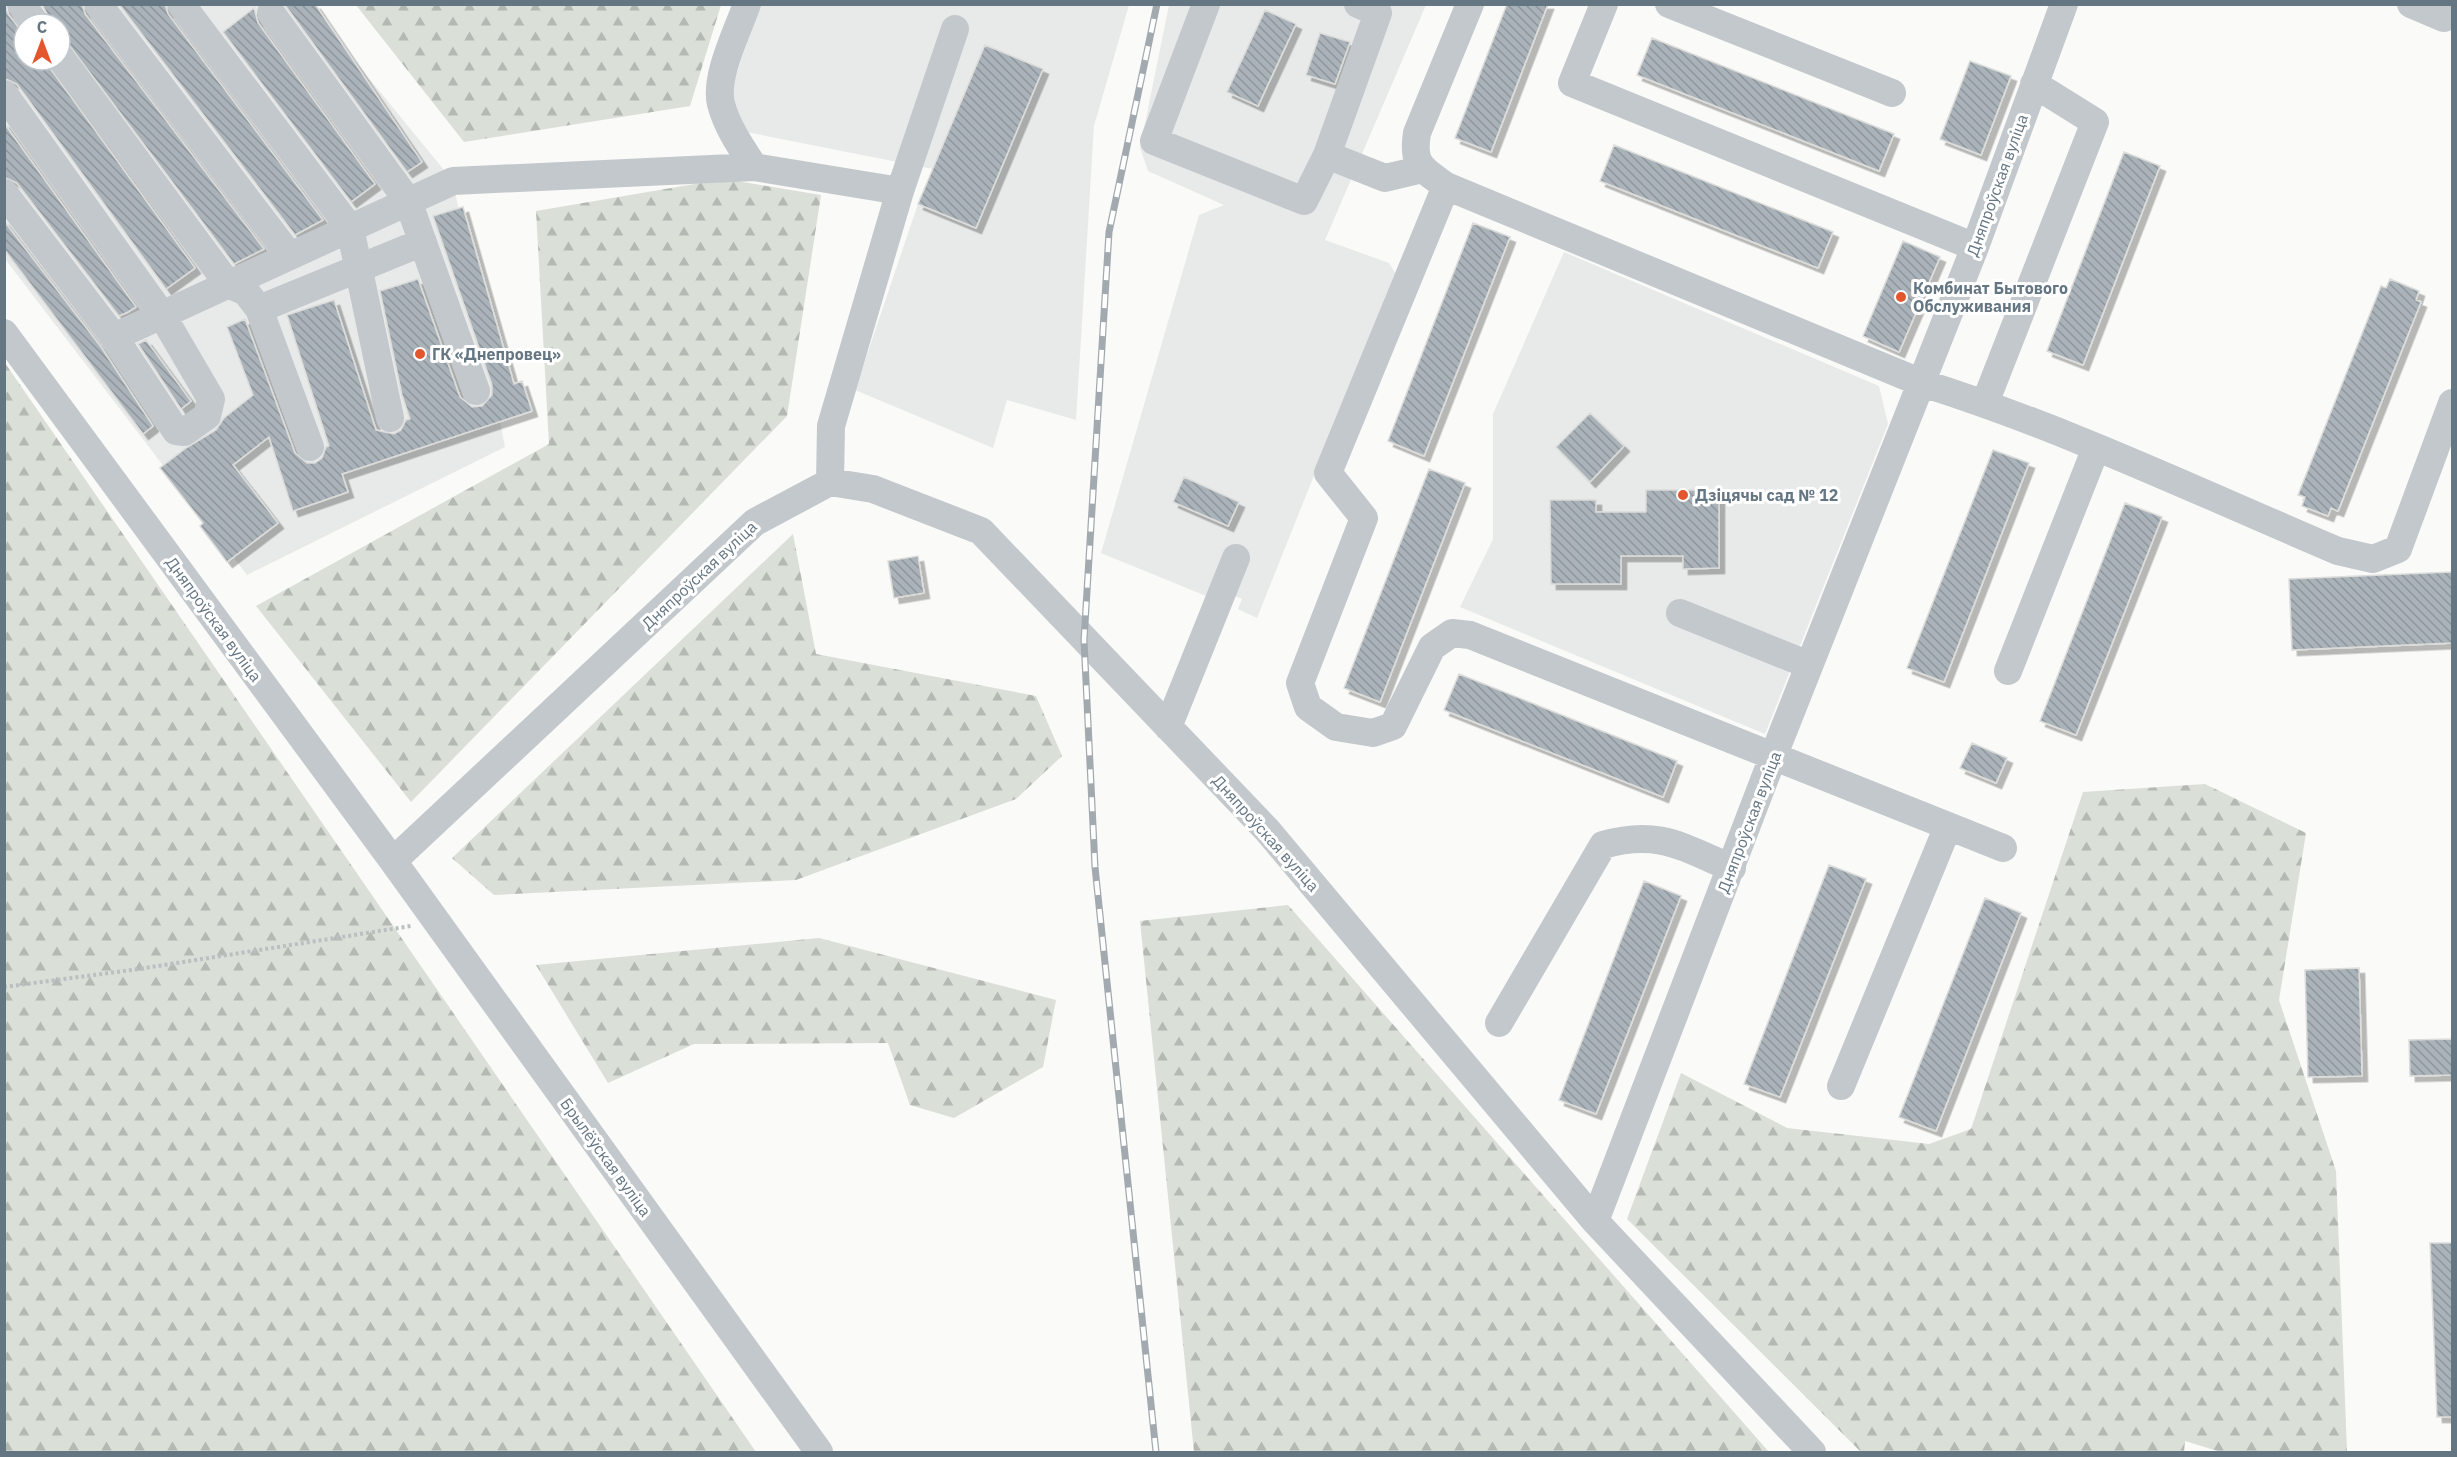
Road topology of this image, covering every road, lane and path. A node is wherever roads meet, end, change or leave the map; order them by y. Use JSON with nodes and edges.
{"nodes":[{"id":1,"x":98,"y":4,"type":"edge"},
{"id":2,"x":747,"y":4,"type":"edge"},
{"id":3,"x":1206,"y":4,"type":"edge"},
{"id":4,"x":1358,"y":4,"type":"edge"},
{"id":5,"x":1470,"y":4,"type":"edge"},
{"id":6,"x":1604,"y":4,"type":"edge"},
{"id":7,"x":1669,"y":4,"type":"edge"},
{"id":8,"x":2064,"y":4,"type":"edge"},
{"id":9,"x":2411,"y":4,"type":"edge"},
{"id":10,"x":188,"y":8,"type":"edge"},
{"id":11,"x":271,"y":13,"type":"dead end"},
{"id":12,"x":2444,"y":18,"type":"dead end"},
{"id":13,"x":955,"y":29,"type":"dead end"},
{"id":14,"x":71,"y":72,"type":"edge"},
{"id":15,"x":2034,"y":84,"type":"junction"},
{"id":16,"x":1892,"y":93,"type":"dead end"},
{"id":17,"x":4,"y":94,"type":"edge"},
{"id":18,"x":1327,"y":155,"type":"junction"},
{"id":19,"x":754,"y":167,"type":"junction"},
{"id":20,"x":1423,"y":169,"type":"junction"},
{"id":21,"x":1446,"y":186,"type":"junction"},
{"id":22,"x":900,"y":191,"type":"junction"},
{"id":23,"x":4,"y":193,"type":"edge"},
{"id":24,"x":408,"y":201,"type":"junction"},
{"id":25,"x":350,"y":228,"type":"junction"},
{"id":26,"x":423,"y":242,"type":"junction"},
{"id":27,"x":1975,"y":247,"type":"junction"},
{"id":28,"x":290,"y":256,"type":"junction"},
{"id":29,"x":358,"y":268,"type":"junction"},
{"id":30,"x":228,"y":284,"type":"junction"},
{"id":31,"x":259,"y":309,"type":"junction"},
{"id":32,"x":162,"y":315,"type":"junction"},
{"id":33,"x":4,"y":333,"type":"edge"},
{"id":34,"x":114,"y":337,"type":"junction"},
{"id":35,"x":1922,"y":383,"type":"junction"},
{"id":36,"x":476,"y":391,"type":"dead end"},
{"id":37,"x":1985,"y":403,"type":"junction"},
{"id":38,"x":2452,"y":403,"type":"edge"},
{"id":39,"x":390,"y":418,"type":"dead end"},
{"id":40,"x":310,"y":447,"type":"dead end"},
{"id":41,"x":2096,"y":448,"type":"junction"},
{"id":42,"x":830,"y":482,"type":"junction"},
{"id":43,"x":1236,"y":558,"type":"dead end"},
{"id":44,"x":1680,"y":613,"type":"dead end"},
{"id":45,"x":1809,"y":665,"type":"junction"},
{"id":46,"x":2008,"y":671,"type":"dead end"},
{"id":47,"x":1168,"y":727,"type":"junction"},
{"id":48,"x":1773,"y":757,"type":"junction"},
{"id":49,"x":1948,"y":826,"type":"junction"},
{"id":50,"x":2003,"y":848,"type":"dead end"},
{"id":51,"x":393,"y":861,"type":"junction"},
{"id":52,"x":1732,"y":868,"type":"junction"},
{"id":53,"x":436,"y":922,"type":"junction"},
{"id":54,"x":4,"y":987,"type":"edge"},
{"id":55,"x":1499,"y":1023,"type":"dead end"},
{"id":56,"x":1842,"y":1086,"type":"dead end"},
{"id":57,"x":1595,"y":1221,"type":"junction"},
{"id":58,"x":819,"y":1452,"type":"edge"},
{"id":59,"x":1812,"y":1452,"type":"edge"}],
"edges":[{"from":1,"to":28,"type":"street"},
{"from":2,"to":19,"type":"street"},
{"from":3,"to":18,"type":"street"},
{"from":4,"to":18,"type":"street"},
{"from":5,"to":20,"type":"street"},
{"from":6,"to":27,"type":"street"},
{"from":7,"to":16,"type":"street"},
{"from":8,"to":15,"type":"street","name":"Дняпроўская вуліца"},
{"from":9,"to":12,"type":"street"},
{"from":10,"to":25,"type":"street"},
{"from":11,"to":24,"type":"street"},
{"from":13,"to":22,"type":"street"},
{"from":14,"to":30,"type":"street"},
{"from":15,"to":27,"type":"street","name":"Дняпроўская вуліца"},
{"from":15,"to":37,"type":"street"},
{"from":17,"to":32,"type":"street"},
{"from":18,"to":20,"type":"street"},
{"from":19,"to":22,"type":"street"},
{"from":19,"to":24,"type":"street"},
{"from":20,"to":21,"type":"street"},
{"from":21,"to":35,"type":"street"},
{"from":21,"to":48,"type":"street"},
{"from":22,"to":42,"type":"street"},
{"from":23,"to":34,"type":"street"},
{"from":24,"to":25,"type":"street"},
{"from":24,"to":26,"type":"street"},
{"from":25,"to":28,"type":"street"},
{"from":25,"to":29,"type":"street"},
{"from":26,"to":29,"type":"street"},
{"from":26,"to":36,"type":"street"},
{"from":27,"to":35,"type":"street","name":"Дняпроўская вуліца"},
{"from":28,"to":30,"type":"street"},
{"from":29,"to":31,"type":"street"},
{"from":29,"to":39,"type":"street"},
{"from":30,"to":31,"type":"street"},
{"from":30,"to":32,"type":"street"},
{"from":31,"to":40,"type":"street"},
{"from":32,"to":34,"type":"street"},
{"from":32,"to":34,"type":"street"},
{"from":33,"to":51,"type":"street","name":"Дняпроўская вуліца"},
{"from":35,"to":37,"type":"street"},
{"from":35,"to":45,"type":"street","name":"Дняпроўская вуліца"},
{"from":37,"to":41,"type":"street"},
{"from":38,"to":41,"type":"street"},
{"from":41,"to":46,"type":"street"},
{"from":42,"to":47,"type":"street","name":"Дняпроўская вуліца"},
{"from":42,"to":51,"type":"street","name":"Дняпроўская вуліца"},
{"from":43,"to":47,"type":"street"},
{"from":44,"to":45,"type":"street"},
{"from":45,"to":48,"type":"street","name":"Дняпроўская вуліца"},
{"from":47,"to":57,"type":"street","name":"Дняпроўская вуліца"},
{"from":48,"to":49,"type":"street"},
{"from":48,"to":52,"type":"street","name":"Дняпроўская вуліца"},
{"from":49,"to":50,"type":"street"},
{"from":49,"to":56,"type":"street"},
{"from":51,"to":53,"type":"street","name":"Брылёўская вуліца"},
{"from":52,"to":55,"type":"street"},
{"from":52,"to":57,"type":"street","name":"Дняпроўская вуліца"},
{"from":53,"to":54,"type":"path"},
{"from":53,"to":58,"type":"street","name":"Брылёўская вуліца"},
{"from":57,"to":59,"type":"street"}]}
